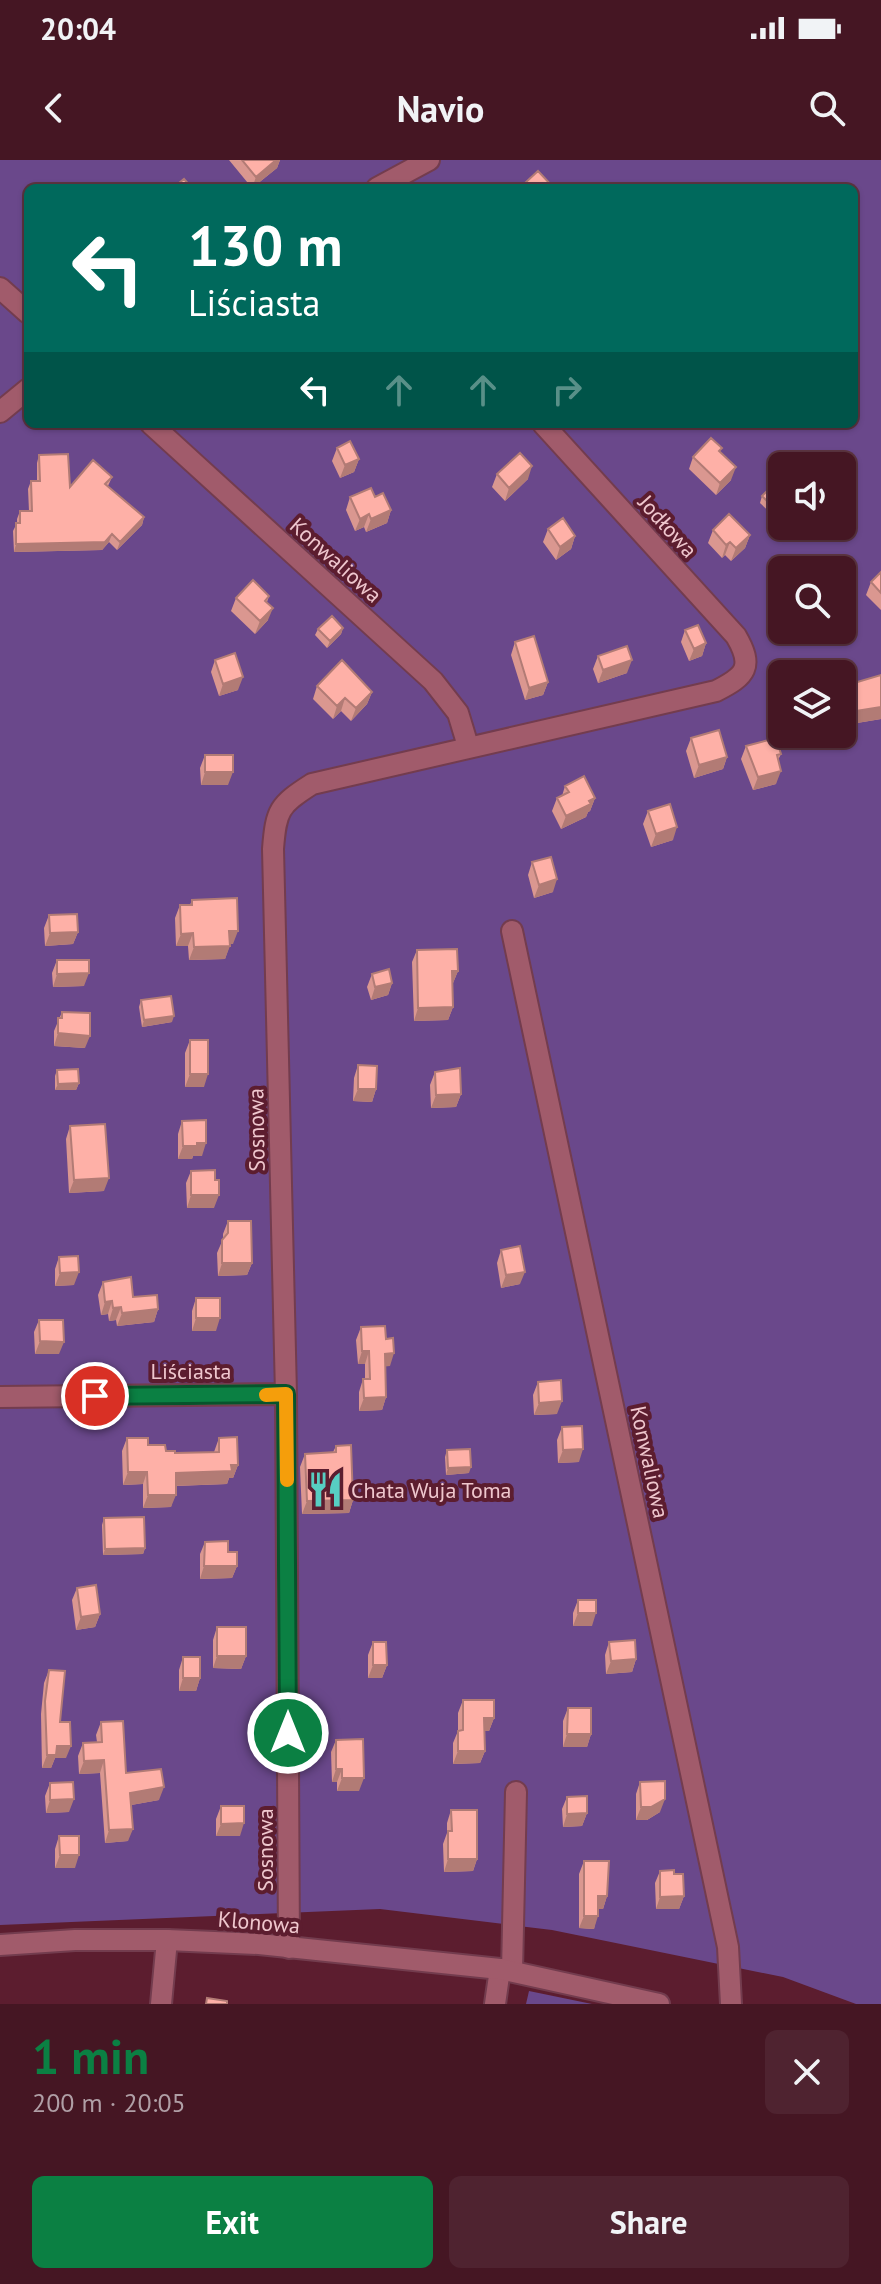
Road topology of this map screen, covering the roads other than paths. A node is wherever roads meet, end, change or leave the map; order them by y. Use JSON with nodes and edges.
{"nodes":[{"id":1,"x":429,"y":160,"type":"edge"},
{"id":2,"x":384,"y":184,"type":"edge"},
{"id":3,"x":0,"y":288,"type":"edge"},
{"id":4,"x":24,"y":309,"type":"edge"},
{"id":5,"x":24,"y":392,"type":"edge"},
{"id":6,"x":0,"y":412,"type":"edge"},
{"id":7,"x":155,"y":428,"type":"edge"},
{"id":8,"x":547,"y":428,"type":"edge"},
{"id":9,"x":747,"y":665,"type":"joint"},
{"id":10,"x":468,"y":746,"type":"junction"},
{"id":11,"x":512,"y":931,"type":"dead end"},
{"id":12,"x":286,"y":1394,"type":"junction"},
{"id":13,"x":0,"y":1397,"type":"edge"},
{"id":14,"x":516,"y":1792,"type":"dead end"},
{"id":15,"x":167,"y":1940,"type":"junction"},
{"id":16,"x":0,"y":1945,"type":"edge"},
{"id":17,"x":289,"y":1948,"type":"junction"},
{"id":18,"x":506,"y":1970,"type":"junction"},
{"id":19,"x":161,"y":2004,"type":"edge"},
{"id":20,"x":495,"y":2004,"type":"edge"},
{"id":21,"x":659,"y":2004,"type":"edge"},
{"id":22,"x":731,"y":2004,"type":"edge"}],
"edges":[{"from":1,"to":2,"type":"street"},
{"from":3,"to":4,"type":"street"},
{"from":5,"to":6,"type":"street"},
{"from":7,"to":10,"type":"street","name":"Konwaliowa"},
{"from":8,"to":9,"type":"street","name":"Jodłowa"},
{"from":9,"to":10,"type":"street","name":"Sosnowa"},
{"from":10,"to":12,"type":"street","name":"Sosnowa"},
{"from":11,"to":22,"type":"street","name":"Konwaliowa"},
{"from":12,"to":13,"type":"street","name":"Liściasta"},
{"from":12,"to":17,"type":"street","name":"Sosnowa"},
{"from":14,"to":18,"type":"street"},
{"from":15,"to":16,"type":"street","name":"Klonowa"},
{"from":15,"to":17,"type":"street","name":"Klonowa"},
{"from":15,"to":19,"type":"street"},
{"from":17,"to":18,"type":"street","name":"Klonowa"},
{"from":18,"to":20,"type":"street"},
{"from":18,"to":21,"type":"street","name":"Klonowa"}]}
